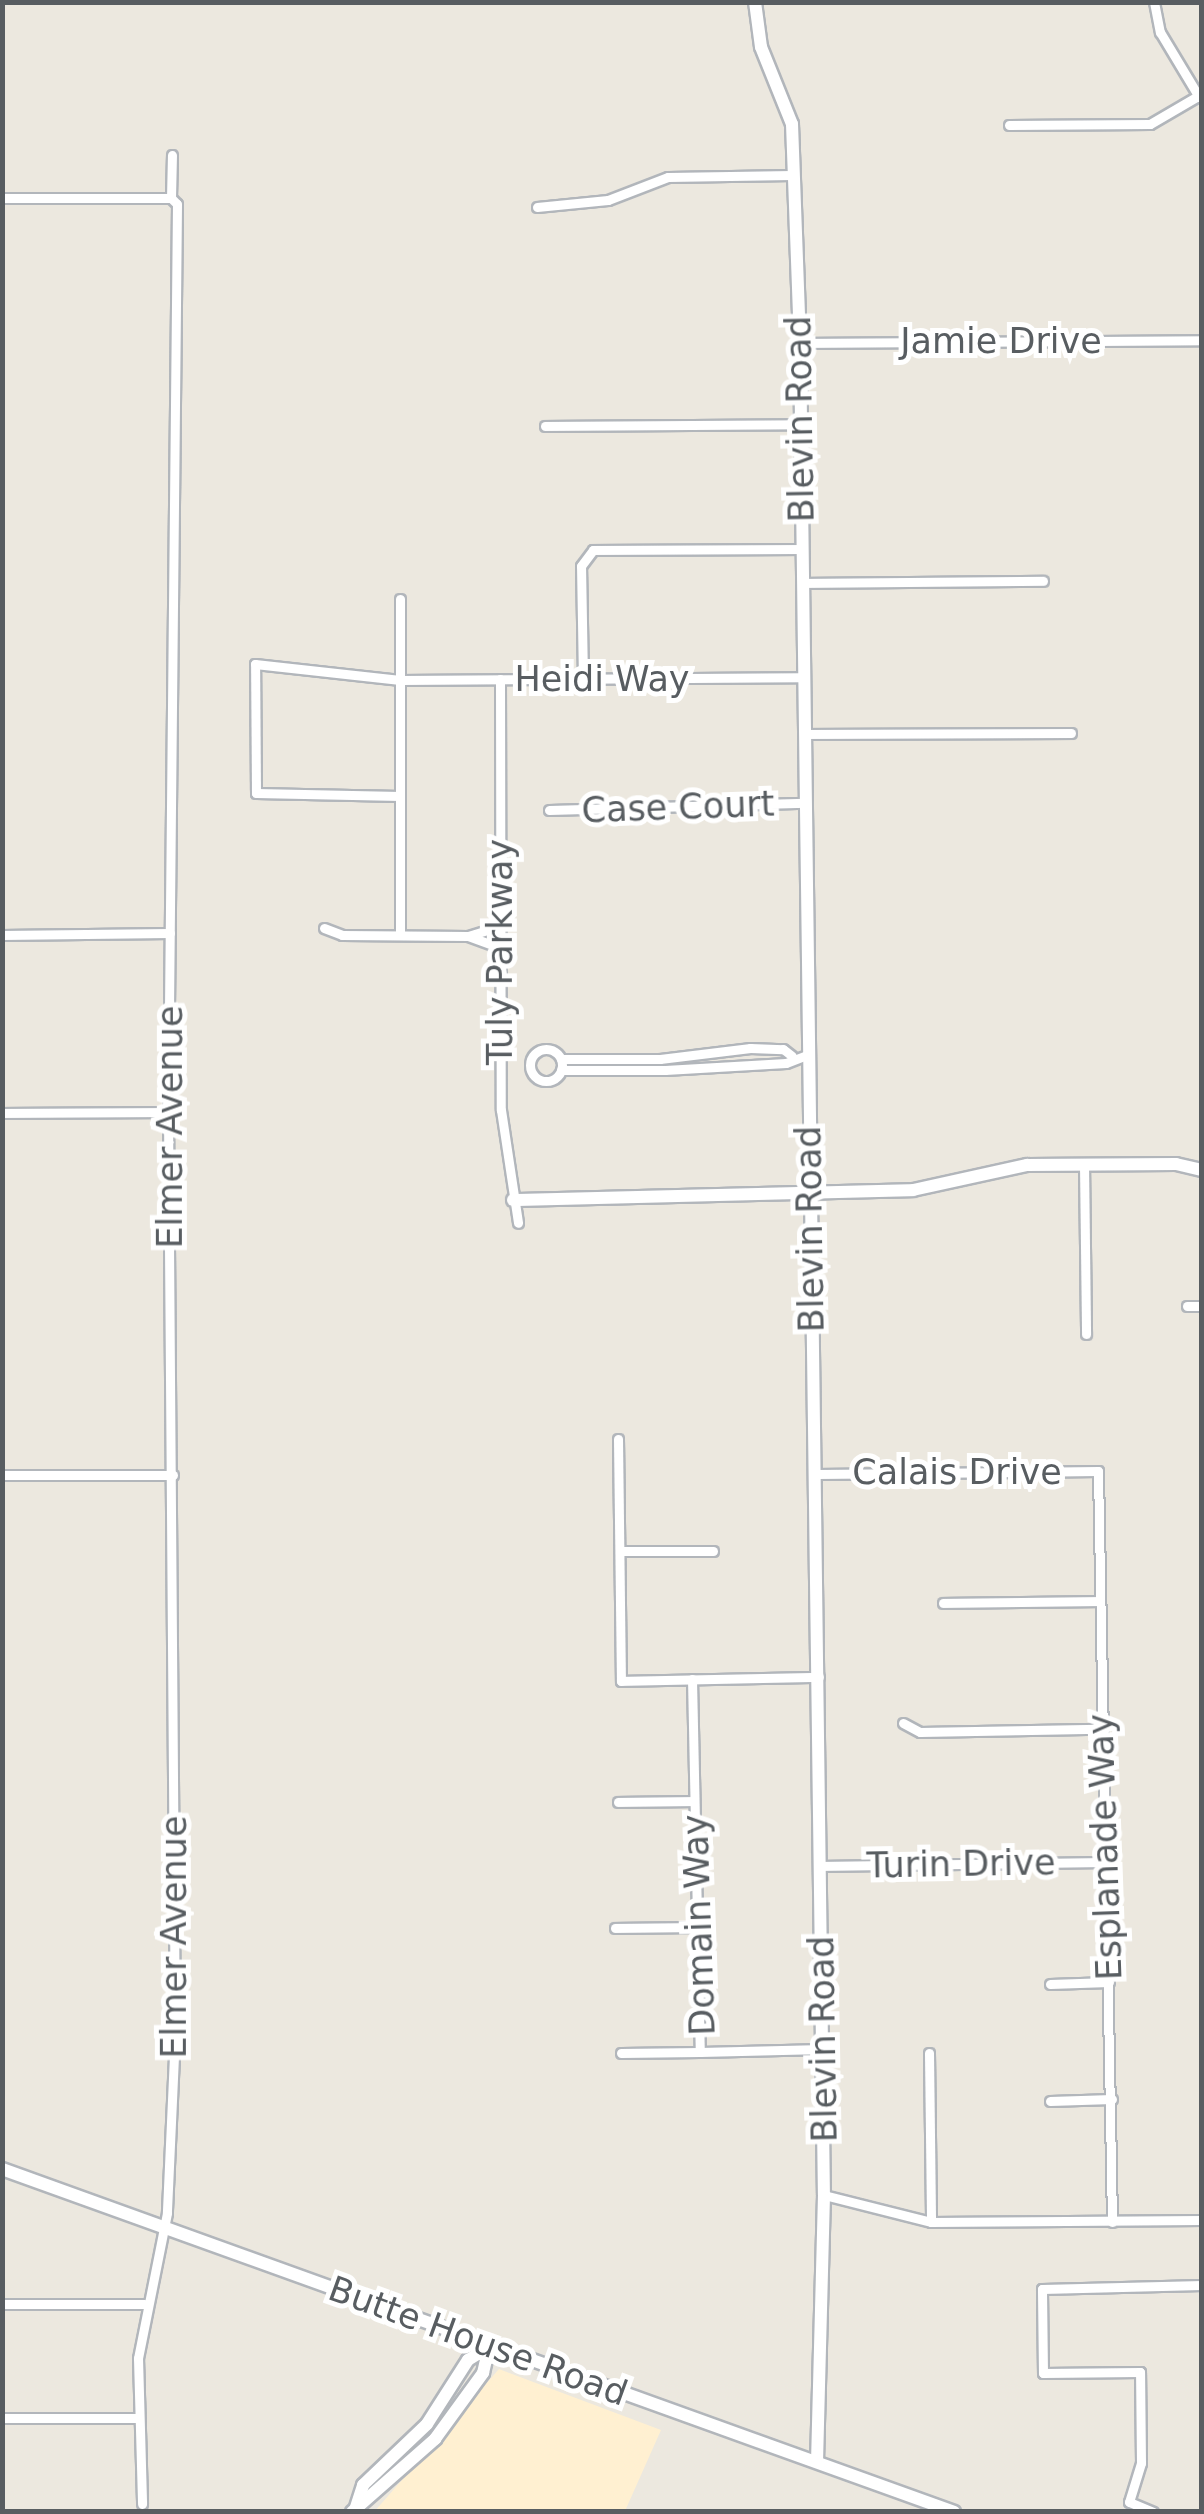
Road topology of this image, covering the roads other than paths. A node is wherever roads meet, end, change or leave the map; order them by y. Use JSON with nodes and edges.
{"nodes":[{"id":1,"x":754,"y":2,"type":"edge"},
{"id":2,"x":1154,"y":2,"type":"edge"},
{"id":3,"x":1200,"y":97,"type":"edge"},
{"id":4,"x":1009,"y":124,"type":"dead end"},
{"id":5,"x":172,"y":155,"type":"dead end"},
{"id":6,"x":792,"y":175,"type":"junction"},
{"id":7,"x":2,"y":198,"type":"edge"},
{"id":8,"x":172,"y":198,"type":"junction"},
{"id":9,"x":537,"y":207,"type":"dead end"},
{"id":10,"x":1202,"y":340,"type":"edge"},
{"id":11,"x":800,"y":343,"type":"junction"},
{"id":12,"x":800,"y":424,"type":"junction"},
{"id":13,"x":545,"y":426,"type":"dead end"},
{"id":14,"x":801,"y":549,"type":"junction"},
{"id":15,"x":1043,"y":582,"type":"dead end"},
{"id":16,"x":802,"y":583,"type":"junction"},
{"id":17,"x":400,"y":599,"type":"dead end"},
{"id":18,"x":804,"y":677,"type":"junction"},
{"id":19,"x":500,"y":679,"type":"junction"},
{"id":20,"x":583,"y":679,"type":"junction"},
{"id":21,"x":400,"y":680,"type":"junction"},
{"id":22,"x":1071,"y":733,"type":"dead end"},
{"id":23,"x":804,"y":734,"type":"junction"},
{"id":24,"x":400,"y":796,"type":"junction"},
{"id":25,"x":806,"y":804,"type":"junction"},
{"id":26,"x":549,"y":810,"type":"dead end"},
{"id":27,"x":500,"y":926,"type":"junction"},
{"id":28,"x":324,"y":928,"type":"dead end"},
{"id":29,"x":170,"y":934,"type":"junction"},
{"id":30,"x":2,"y":935,"type":"edge"},
{"id":31,"x":400,"y":935,"type":"junction"},
{"id":32,"x":468,"y":936,"type":"junction"},
{"id":33,"x":501,"y":948,"type":"junction"},
{"id":34,"x":735,"y":1050,"type":"junction"},
{"id":35,"x":792,"y":1056,"type":"junction"},
{"id":36,"x":807,"y":1056,"type":"junction"},
{"id":37,"x":735,"y":1062,"type":"junction"},
{"id":38,"x":561,"y":1064,"type":"dead end"},
{"id":39,"x":647,"y":1065,"type":"junction"},
{"id":40,"x":168,"y":1112,"type":"junction"},
{"id":41,"x":2,"y":1113,"type":"edge"},
{"id":42,"x":1084,"y":1164,"type":"junction"},
{"id":43,"x":1202,"y":1170,"type":"edge"},
{"id":44,"x":808,"y":1192,"type":"junction"},
{"id":45,"x":513,"y":1200,"type":"junction"},
{"id":46,"x":518,"y":1223,"type":"dead end"},
{"id":47,"x":1187,"y":1306,"type":"dead end"},
{"id":48,"x":1202,"y":1306,"type":"edge"},
{"id":49,"x":1086,"y":1334,"type":"dead end"},
{"id":50,"x":618,"y":1439,"type":"dead end"},
{"id":51,"x":1098,"y":1472,"type":"joint"},
{"id":52,"x":174,"y":1474,"type":"junction"},
{"id":53,"x":816,"y":1474,"type":"junction"},
{"id":54,"x":2,"y":1475,"type":"edge"},
{"id":55,"x":713,"y":1551,"type":"dead end"},
{"id":56,"x":620,"y":1552,"type":"junction"},
{"id":57,"x":1099,"y":1601,"type":"junction"},
{"id":58,"x":943,"y":1603,"type":"dead end"},
{"id":59,"x":819,"y":1676,"type":"junction"},
{"id":60,"x":692,"y":1680,"type":"junction"},
{"id":61,"x":903,"y":1723,"type":"dead end"},
{"id":62,"x":1100,"y":1729,"type":"junction"},
{"id":63,"x":694,"y":1801,"type":"junction"},
{"id":64,"x":618,"y":1802,"type":"dead end"},
{"id":65,"x":1102,"y":1862,"type":"junction"},
{"id":66,"x":821,"y":1866,"type":"junction"},
{"id":67,"x":697,"y":1927,"type":"junction"},
{"id":68,"x":615,"y":1928,"type":"dead end"},
{"id":69,"x":1109,"y":1982,"type":"junction"},
{"id":70,"x":1050,"y":1984,"type":"dead end"},
{"id":71,"x":823,"y":2049,"type":"junction"},
{"id":72,"x":700,"y":2052,"type":"junction"},
{"id":73,"x":621,"y":2053,"type":"dead end"},
{"id":74,"x":929,"y":2054,"type":"dead end"},
{"id":75,"x":1112,"y":2099,"type":"junction"},
{"id":76,"x":1050,"y":2101,"type":"dead end"},
{"id":77,"x":2,"y":2168,"type":"edge"},
{"id":78,"x":824,"y":2196,"type":"junction"},
{"id":79,"x":1202,"y":2220,"type":"edge"},
{"id":80,"x":932,"y":2222,"type":"junction"},
{"id":81,"x":1112,"y":2222,"type":"junction"},
{"id":82,"x":162,"y":2227,"type":"junction"},
{"id":83,"x":1202,"y":2285,"type":"edge"},
{"id":84,"x":2,"y":2304,"type":"edge"},
{"id":85,"x":144,"y":2304,"type":"junction"},
{"id":86,"x":488,"y":2347,"type":"junction"},
{"id":87,"x":2,"y":2418,"type":"edge"},
{"id":88,"x":136,"y":2418,"type":"junction"},
{"id":89,"x":817,"y":2462,"type":"junction"},
{"id":90,"x":142,"y":2509,"type":"edge"},
{"id":91,"x":354,"y":2509,"type":"edge"},
{"id":92,"x":954,"y":2512,"type":"edge"},
{"id":93,"x":1153,"y":2512,"type":"edge"}],
"edges":[{"from":1,"to":6,"type":"street","name":"Blevin Road"},
{"from":2,"to":3,"type":"street"},
{"from":3,"to":4,"type":"street"},
{"from":5,"to":8,"type":"street","name":"Elmer Avenue"},
{"from":6,"to":9,"type":"street"},
{"from":6,"to":11,"type":"street","name":"Blevin Road"},
{"from":7,"to":8,"type":"street"},
{"from":8,"to":29,"type":"street","name":"Elmer Avenue"},
{"from":10,"to":11,"type":"street","name":"Jamie Drive"},
{"from":11,"to":12,"type":"street","name":"Blevin Road"},
{"from":12,"to":13,"type":"street"},
{"from":12,"to":14,"type":"street","name":"Blevin Road"},
{"from":14,"to":16,"type":"street","name":"Blevin Road"},
{"from":14,"to":20,"type":"street"},
{"from":15,"to":16,"type":"street"},
{"from":16,"to":18,"type":"street","name":"Blevin Road"},
{"from":17,"to":21,"type":"street"},
{"from":18,"to":20,"type":"street","name":"Heidi Way"},
{"from":18,"to":23,"type":"street","name":"Blevin Road"},
{"from":19,"to":20,"type":"street","name":"Heidi Way"},
{"from":19,"to":21,"type":"street","name":"Heidi Way"},
{"from":19,"to":27,"type":"street","name":"Tuly Parkway"},
{"from":21,"to":24,"type":"street"},
{"from":21,"to":24,"type":"street","name":"Heidi Way"},
{"from":22,"to":23,"type":"street"},
{"from":23,"to":25,"type":"street","name":"Blevin Road"},
{"from":24,"to":31,"type":"street"},
{"from":25,"to":26,"type":"street","name":"Case Court"},
{"from":25,"to":36,"type":"street","name":"Blevin Road"},
{"from":27,"to":32,"type":"street"},
{"from":27,"to":33,"type":"street","name":"Tuly Parkway"},
{"from":28,"to":31,"type":"street"},
{"from":29,"to":30,"type":"street"},
{"from":29,"to":40,"type":"street","name":"Elmer Avenue"},
{"from":31,"to":32,"type":"street"},
{"from":32,"to":33,"type":"street"},
{"from":33,"to":45,"type":"street","name":"Tuly Parkway"},
{"from":34,"to":35,"type":"street"},
{"from":34,"to":37,"type":"street"},
{"from":34,"to":39,"type":"street"},
{"from":35,"to":36,"type":"street"},
{"from":35,"to":37,"type":"street"},
{"from":36,"to":44,"type":"street","name":"Blevin Road"},
{"from":37,"to":39,"type":"street"},
{"from":38,"to":39,"type":"street"},
{"from":40,"to":41,"type":"street"},
{"from":40,"to":52,"type":"street","name":"Elmer Avenue"},
{"from":42,"to":43,"type":"street"},
{"from":42,"to":44,"type":"street"},
{"from":42,"to":49,"type":"street"},
{"from":44,"to":45,"type":"street"},
{"from":44,"to":53,"type":"street","name":"Blevin Road"},
{"from":45,"to":46,"type":"street","name":"Tuly Parkway"},
{"from":47,"to":48,"type":"street"},
{"from":50,"to":56,"type":"street"},
{"from":51,"to":53,"type":"street","name":"Calais Drive"},
{"from":51,"to":57,"type":"street","name":"Esplanade Way"},
{"from":52,"to":54,"type":"street"},
{"from":52,"to":82,"type":"street","name":"Elmer Avenue"},
{"from":53,"to":59,"type":"street","name":"Blevin Road"},
{"from":55,"to":56,"type":"street"},
{"from":56,"to":60,"type":"street"},
{"from":57,"to":58,"type":"street"},
{"from":57,"to":62,"type":"street","name":"Esplanade Way"},
{"from":59,"to":60,"type":"street"},
{"from":59,"to":66,"type":"street","name":"Blevin Road"},
{"from":60,"to":63,"type":"street","name":"Domain Way"},
{"from":61,"to":62,"type":"street"},
{"from":62,"to":65,"type":"street","name":"Esplanade Way"},
{"from":63,"to":64,"type":"street"},
{"from":63,"to":67,"type":"street","name":"Domain Way"},
{"from":65,"to":66,"type":"street","name":"Turin Drive"},
{"from":65,"to":69,"type":"street","name":"Esplanade Way"},
{"from":66,"to":71,"type":"street","name":"Blevin Road"},
{"from":67,"to":68,"type":"street"},
{"from":67,"to":72,"type":"street","name":"Domain Way"},
{"from":69,"to":70,"type":"street"},
{"from":69,"to":75,"type":"street","name":"Esplanade Way"},
{"from":71,"to":72,"type":"street","name":"Domain Way"},
{"from":71,"to":78,"type":"street","name":"Blevin Road"},
{"from":72,"to":73,"type":"street"},
{"from":74,"to":80,"type":"street"},
{"from":75,"to":76,"type":"street"},
{"from":75,"to":81,"type":"street","name":"Esplanade Way"},
{"from":77,"to":82,"type":"street","name":"Butte House Road"},
{"from":78,"to":80,"type":"street"},
{"from":78,"to":89,"type":"street","name":"Blevin Road"},
{"from":79,"to":81,"type":"street"},
{"from":80,"to":81,"type":"street"},
{"from":82,"to":85,"type":"street","name":"Elmer Avenue"},
{"from":82,"to":86,"type":"street","name":"Butte House Road"},
{"from":83,"to":93,"type":"street"},
{"from":84,"to":85,"type":"street"},
{"from":85,"to":88,"type":"street","name":"Elmer Avenue"},
{"from":86,"to":89,"type":"street","name":"Butte House Road"},
{"from":86,"to":91,"type":"street"},
{"from":87,"to":88,"type":"street"},
{"from":88,"to":90,"type":"street","name":"Elmer Avenue"},
{"from":89,"to":92,"type":"street","name":"Butte House Road"}]}
